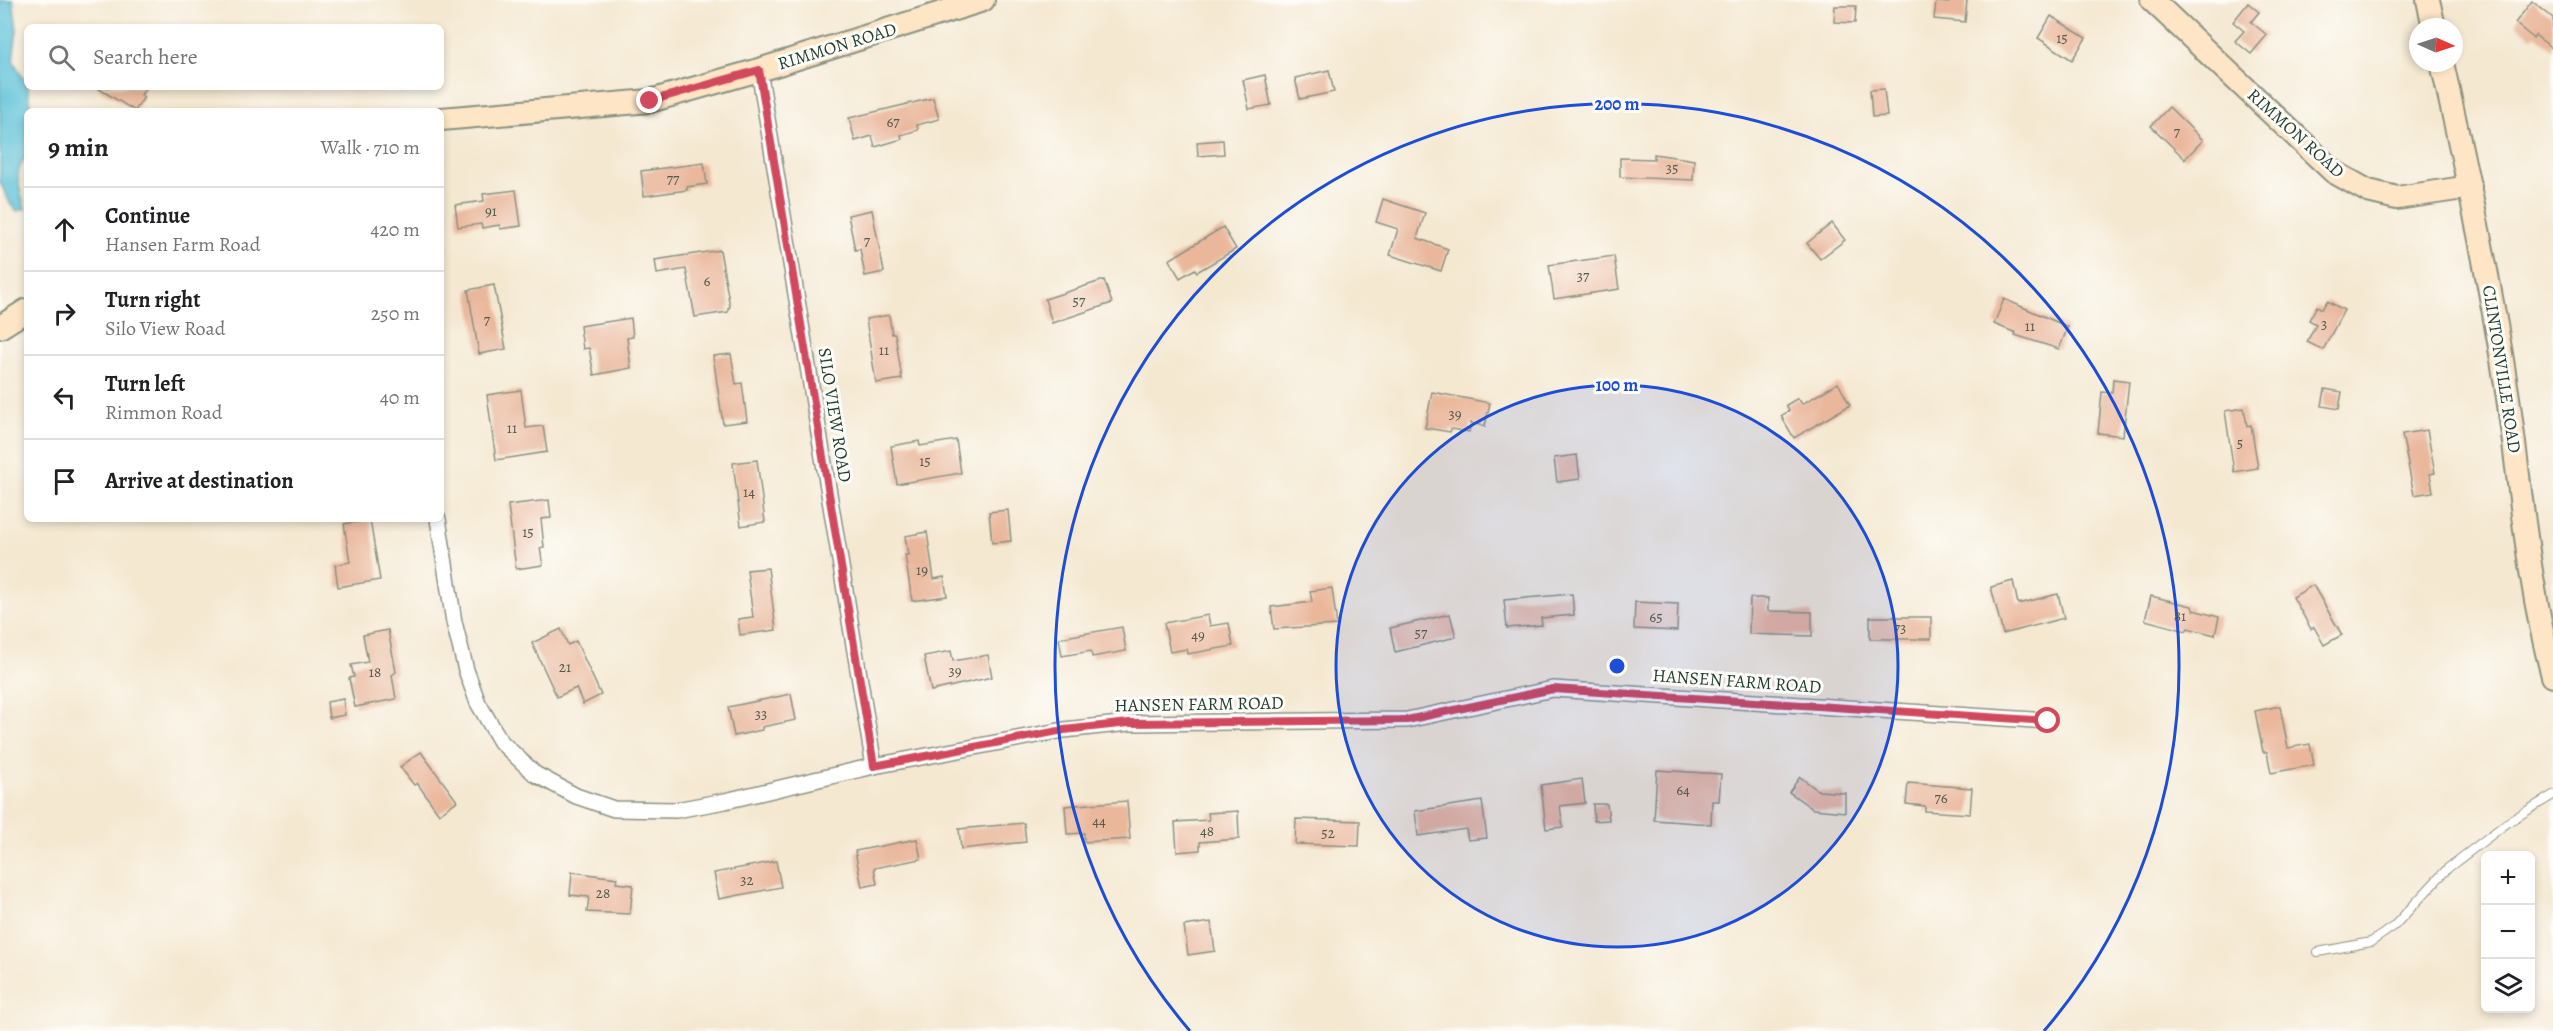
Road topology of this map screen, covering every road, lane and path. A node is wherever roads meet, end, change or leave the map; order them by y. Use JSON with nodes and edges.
{"nodes":[{"id":1,"x":983,"y":0,"type":"edge"},
{"id":2,"x":2152,"y":0,"type":"edge"},
{"id":3,"x":2428,"y":0,"type":"edge"},
{"id":4,"x":2432,"y":18,"type":"edge"},
{"id":5,"x":759,"y":70,"type":"junction"},
{"id":6,"x":2444,"y":72,"type":"edge"},
{"id":7,"x":444,"y":119,"type":"edge"},
{"id":8,"x":2470,"y":187,"type":"junction"},
{"id":9,"x":24,"y":312,"type":"edge"},
{"id":10,"x":0,"y":327,"type":"edge"},
{"id":11,"x":438,"y":522,"type":"edge"},
{"id":12,"x":2553,"y":676,"type":"edge"},
{"id":13,"x":2048,"y":721,"type":"dead end"},
{"id":14,"x":874,"y":766,"type":"junction"},
{"id":15,"x":2553,"y":795,"type":"edge"},
{"id":16,"x":2318,"y":952,"type":"dead end"}],
"edges":[{"from":1,"to":5,"type":"street","name":"RIMMON ROAD"},
{"from":2,"to":8,"type":"street","name":"RIMMON ROAD"},
{"from":3,"to":4,"type":"street"},
{"from":5,"to":7,"type":"street","name":"RIMMON ROAD"},
{"from":5,"to":14,"type":"street","name":"SILO VIEW ROAD"},
{"from":6,"to":8,"type":"street","name":"CLINTONVILLE ROAD"},
{"from":8,"to":12,"type":"street","name":"CLINTONVILLE ROAD"},
{"from":9,"to":10,"type":"street"},
{"from":11,"to":14,"type":"street","name":"HANSEN FARM ROAD"},
{"from":13,"to":14,"type":"street","name":"HANSEN FARM ROAD"},
{"from":15,"to":16,"type":"lane"}]}
